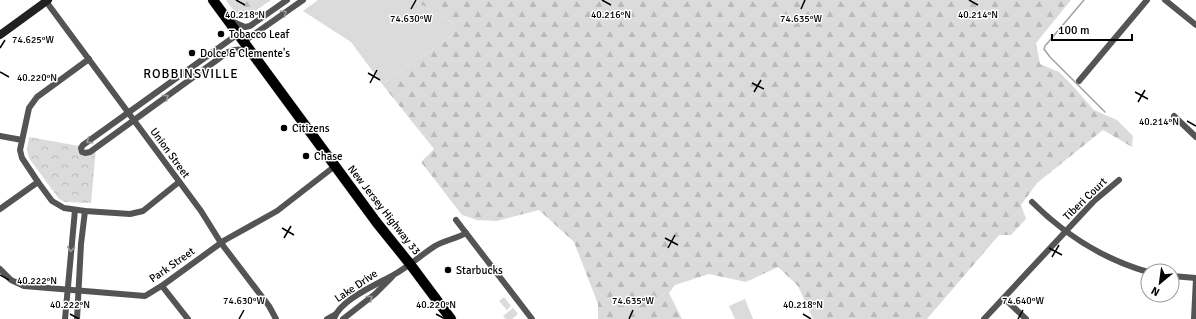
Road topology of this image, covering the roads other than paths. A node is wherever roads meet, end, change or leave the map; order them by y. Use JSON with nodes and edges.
{"nodes":[{"id":1,"x":47,"y":0,"type":"edge"},
{"id":2,"x":213,"y":0,"type":"edge"},
{"id":3,"x":287,"y":0,"type":"edge"},
{"id":4,"x":302,"y":0,"type":"edge"},
{"id":5,"x":1147,"y":0,"type":"edge"},
{"id":6,"x":1165,"y":0,"type":"edge"},
{"id":7,"x":226,"y":18,"type":"junction"},
{"id":8,"x":1196,"y":25,"type":"edge"},
{"id":9,"x":0,"y":35,"type":"edge"},
{"id":10,"x":241,"y":38,"type":"junction"},
{"id":11,"x":89,"y":59,"type":"junction"},
{"id":12,"x":256,"y":59,"type":"junction"},
{"id":13,"x":1079,"y":81,"type":"dead end"},
{"id":14,"x":128,"y":112,"type":"junction"},
{"id":15,"x":1174,"y":116,"type":"dead end"},
{"id":16,"x":134,"y":121,"type":"junction"},
{"id":17,"x":0,"y":136,"type":"edge"},
{"id":18,"x":1196,"y":137,"type":"edge"},
{"id":19,"x":22,"y":140,"type":"junction"},
{"id":20,"x":335,"y":166,"type":"junction"},
{"id":21,"x":1119,"y":180,"type":"dead end"},
{"id":22,"x":38,"y":182,"type":"junction"},
{"id":23,"x":180,"y":182,"type":"junction"},
{"id":24,"x":1032,"y":202,"type":"dead end"},
{"id":25,"x":0,"y":209,"type":"edge"},
{"id":26,"x":75,"y":210,"type":"junction"},
{"id":27,"x":85,"y":211,"type":"junction"},
{"id":28,"x":456,"y":220,"type":"dead end"},
{"id":29,"x":1065,"y":232,"type":"junction"},
{"id":30,"x":466,"y":233,"type":"junction"},
{"id":31,"x":221,"y":243,"type":"junction"},
{"id":32,"x":410,"y":264,"type":"junction"},
{"id":33,"x":0,"y":268,"type":"edge"},
{"id":34,"x":1140,"y":270,"type":"edge"},
{"id":35,"x":394,"y":275,"type":"junction"},
{"id":36,"x":1180,"y":277,"type":"edge"},
{"id":37,"x":1196,"y":278,"type":"edge"},
{"id":38,"x":162,"y":286,"type":"junction"},
{"id":39,"x":68,"y":290,"type":"junction"},
{"id":40,"x":79,"y":291,"type":"junction"},
{"id":41,"x":1004,"y":298,"type":"junction"},
{"id":42,"x":335,"y":316,"type":"edge"},
{"id":43,"x":65,"y":319,"type":"edge"},
{"id":44,"x":77,"y":319,"type":"edge"},
{"id":45,"x":188,"y":319,"type":"edge"},
{"id":46,"x":276,"y":319,"type":"edge"},
{"id":47,"x":327,"y":319,"type":"edge"},
{"id":48,"x":343,"y":319,"type":"edge"},
{"id":49,"x":451,"y":319,"type":"edge"},
{"id":50,"x":532,"y":319,"type":"edge"},
{"id":51,"x":984,"y":319,"type":"edge"},
{"id":52,"x":1026,"y":319,"type":"edge"},
{"id":53,"x":1194,"y":319,"type":"edge"}],
"edges":[{"from":1,"to":9,"type":"street"},
{"from":1,"to":11,"type":"street","name":"Union Street"},
{"from":2,"to":7,"type":"main road","name":"New Jersey Highway 33"},
{"from":3,"to":7,"type":"street"},
{"from":10,"to":4,"type":"street","one_way":true},
{"from":5,"to":13,"type":"street"},
{"from":6,"to":8,"type":"street"},
{"from":7,"to":10,"type":"main road","name":"New Jersey Highway 33"},
{"from":10,"to":12,"type":"main road","name":"New Jersey Highway 33"},
{"from":10,"to":14,"type":"street"},
{"from":11,"to":14,"type":"street","name":"Union Street"},
{"from":11,"to":19,"type":"street"},
{"from":16,"to":12,"type":"street","one_way":true},
{"from":12,"to":20,"type":"main road","name":"New Jersey Highway 33"},
{"from":14,"to":16,"type":"street","name":"Union Street"},
{"from":14,"to":16,"type":"street","one_way":true},
{"from":15,"to":18,"type":"street"},
{"from":16,"to":23,"type":"street","name":"Union Street"},
{"from":17,"to":19,"type":"street"},
{"from":19,"to":22,"type":"street"},
{"from":20,"to":31,"type":"street","name":"Park Street"},
{"from":20,"to":32,"type":"main road","name":"New Jersey Highway 33"},
{"from":21,"to":29,"type":"street","name":"Tiberi Court"},
{"from":22,"to":25,"type":"street"},
{"from":22,"to":26,"type":"street"},
{"from":23,"to":27,"type":"street"},
{"from":23,"to":31,"type":"street","name":"Union Street"},
{"from":24,"to":29,"type":"street"},
{"from":26,"to":27,"type":"street"},
{"from":26,"to":39,"type":"street","one_way":true},
{"from":27,"to":40,"type":"street"},
{"from":28,"to":30,"type":"street"},
{"from":29,"to":34,"type":"street"},
{"from":29,"to":41,"type":"street","name":"Tiberi Court"},
{"from":30,"to":32,"type":"street","name":"Lake Drive"},
{"from":30,"to":50,"type":"street"},
{"from":31,"to":38,"type":"street","name":"Park Street"},
{"from":31,"to":46,"type":"street","name":"Union Street"},
{"from":32,"to":35,"type":"street","name":"Lake Drive"},
{"from":32,"to":49,"type":"main road","name":"New Jersey Highway 33"},
{"from":33,"to":39,"type":"street","name":"Park Street"},
{"from":35,"to":42,"type":"street","name":"Lake Drive"},
{"from":48,"to":35,"type":"street","name":"Lake Drive","one_way":true},
{"from":36,"to":37,"type":"street"},
{"from":37,"to":53,"type":"street"},
{"from":38,"to":40,"type":"street","name":"Park Street"},
{"from":38,"to":45,"type":"street"},
{"from":39,"to":40,"type":"street","name":"Park Street"},
{"from":39,"to":43,"type":"street"},
{"from":40,"to":44,"type":"street"},
{"from":41,"to":51,"type":"street","name":"Tiberi Court"},
{"from":41,"to":52,"type":"street"},
{"from":42,"to":47,"type":"street","name":"Lake Drive"}]}
